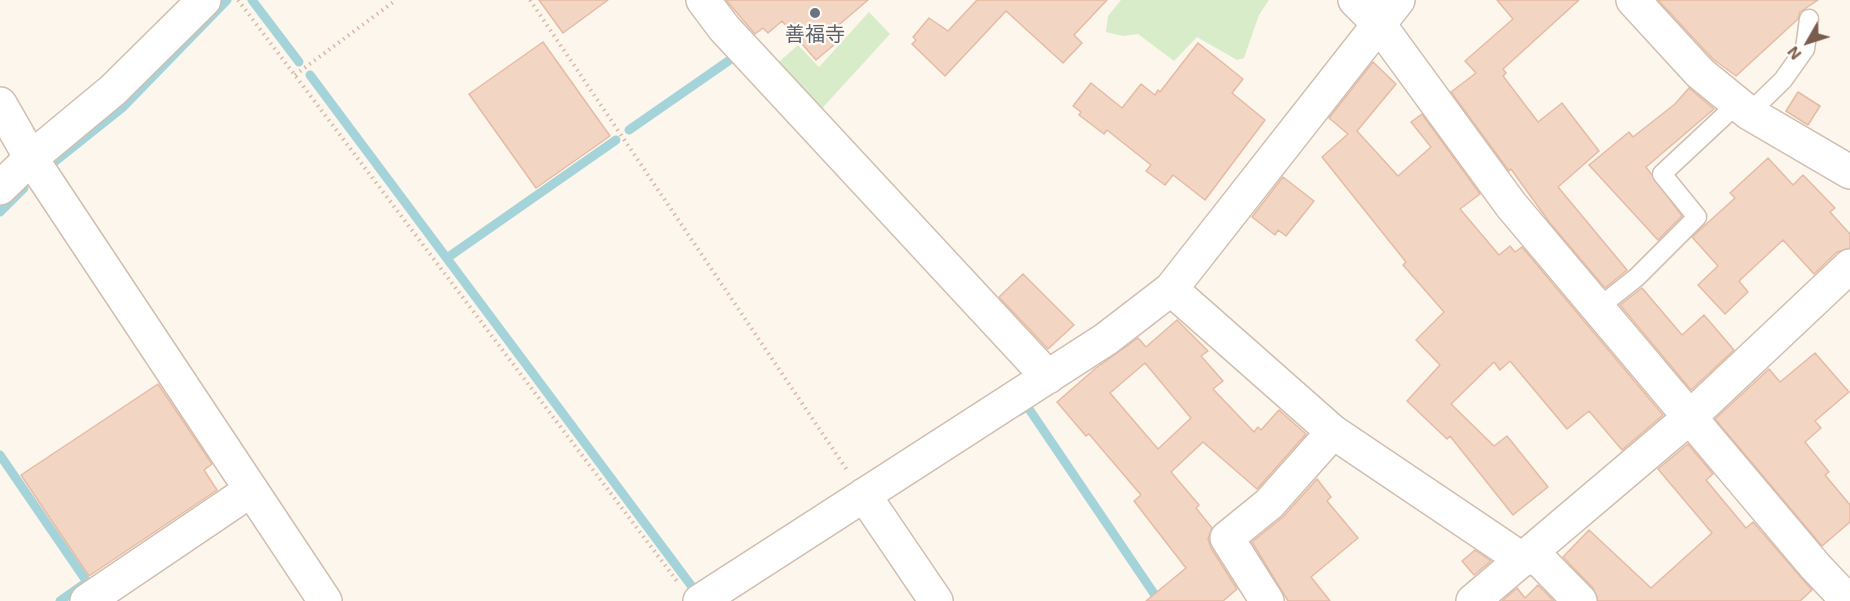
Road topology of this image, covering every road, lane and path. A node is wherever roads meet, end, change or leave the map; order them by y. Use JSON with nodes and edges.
{"nodes":[{"id":1,"x":204,"y":0,"type":"edge"},
{"id":2,"x":238,"y":0,"type":"edge"},
{"id":3,"x":396,"y":0,"type":"edge"},
{"id":4,"x":530,"y":0,"type":"edge"},
{"id":5,"x":703,"y":0,"type":"edge"},
{"id":6,"x":1355,"y":0,"type":"edge"},
{"id":7,"x":1633,"y":0,"type":"edge"},
{"id":8,"x":1388,"y":12,"type":"edge"},
{"id":9,"x":1809,"y":19,"type":"dead end"},
{"id":10,"x":295,"y":75,"type":"junction"},
{"id":11,"x":0,"y":104,"type":"edge"},
{"id":12,"x":1743,"y":108,"type":"junction"},
{"id":13,"x":31,"y":158,"type":"junction"},
{"id":14,"x":1850,"y":172,"type":"edge"},
{"id":15,"x":0,"y":188,"type":"edge"},
{"id":16,"x":1850,"y":266,"type":"edge"},
{"id":17,"x":1171,"y":289,"type":"junction"},
{"id":18,"x":1598,"y":308,"type":"junction"},
{"id":19,"x":1048,"y":376,"type":"junction"},
{"id":20,"x":1690,"y":417,"type":"junction"},
{"id":21,"x":1333,"y":432,"type":"junction"},
{"id":22,"x":251,"y":490,"type":"junction"},
{"id":23,"x":864,"y":495,"type":"junction"},
{"id":24,"x":1528,"y":556,"type":"junction"},
{"id":25,"x":689,"y":591,"type":"edge"},
{"id":26,"x":87,"y":601,"type":"edge"},
{"id":27,"x":325,"y":601,"type":"edge"},
{"id":28,"x":936,"y":601,"type":"edge"},
{"id":29,"x":1268,"y":601,"type":"edge"},
{"id":30,"x":1473,"y":601,"type":"edge"},
{"id":31,"x":1580,"y":601,"type":"edge"},
{"id":32,"x":1848,"y":601,"type":"edge"}],
"edges":[{"from":1,"to":13,"type":"street"},
{"from":2,"to":10,"type":"path"},
{"from":3,"to":10,"type":"path"},
{"from":4,"to":23,"type":"path"},
{"from":5,"to":19,"type":"street"},
{"from":6,"to":8,"type":"street"},
{"from":7,"to":12,"type":"street"},
{"from":8,"to":17,"type":"street"},
{"from":8,"to":18,"type":"street"},
{"from":9,"to":12,"type":"lane"},
{"from":10,"to":25,"type":"path"},
{"from":11,"to":13,"type":"street"},
{"from":12,"to":14,"type":"street"},
{"from":12,"to":18,"type":"lane"},
{"from":13,"to":15,"type":"street"},
{"from":13,"to":22,"type":"street"},
{"from":16,"to":20,"type":"street"},
{"from":17,"to":19,"type":"street"},
{"from":17,"to":21,"type":"street"},
{"from":18,"to":20,"type":"street"},
{"from":19,"to":23,"type":"street"},
{"from":20,"to":24,"type":"street"},
{"from":20,"to":32,"type":"street"},
{"from":21,"to":24,"type":"street"},
{"from":21,"to":29,"type":"street"},
{"from":22,"to":26,"type":"street"},
{"from":22,"to":27,"type":"street"},
{"from":23,"to":25,"type":"street"},
{"from":23,"to":28,"type":"street"},
{"from":24,"to":30,"type":"street"},
{"from":24,"to":31,"type":"street"}]}
